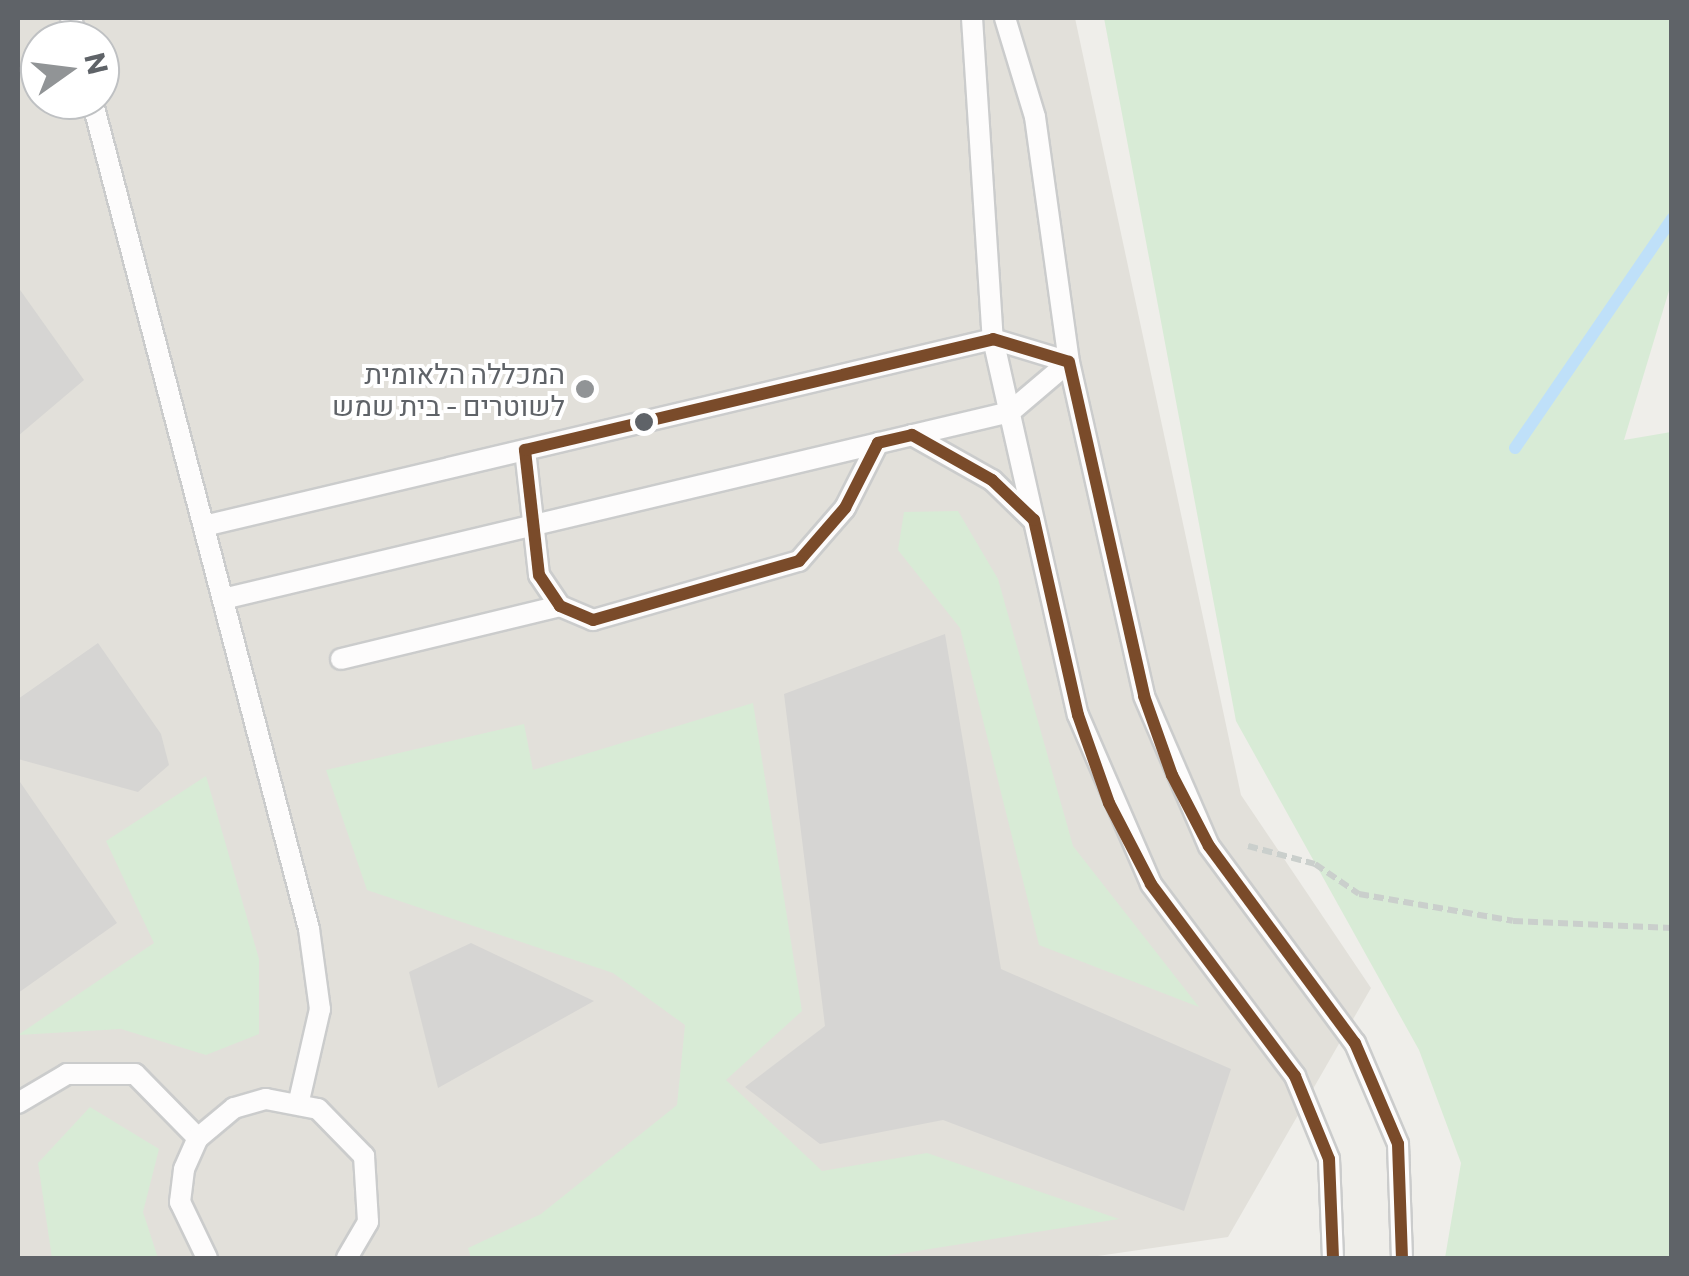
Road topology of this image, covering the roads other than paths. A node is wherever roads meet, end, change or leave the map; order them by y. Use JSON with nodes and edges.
{"nodes":[{"id":1,"x":972,"y":18,"type":"edge"},
{"id":2,"x":1005,"y":18,"type":"edge"},
{"id":3,"x":97,"y":120,"type":"edge"},
{"id":4,"x":993,"y":339,"type":"junction"},
{"id":5,"x":1069,"y":362,"type":"junction"},
{"id":6,"x":1010,"y":412,"type":"junction"},
{"id":7,"x":912,"y":435,"type":"junction"},
{"id":8,"x":878,"y":444,"type":"junction"},
{"id":9,"x":525,"y":450,"type":"junction"},
{"id":10,"x":1034,"y":520,"type":"junction"},
{"id":11,"x":204,"y":526,"type":"junction"},
{"id":12,"x":526,"y":526,"type":"junction"},
{"id":13,"x":222,"y":598,"type":"junction"},
{"id":14,"x":560,"y":606,"type":"junction"},
{"id":15,"x":342,"y":659,"type":"dead end"},
{"id":16,"x":298,"y":1101,"type":"junction"},
{"id":17,"x":18,"y":1103,"type":"edge"},
{"id":18,"x":198,"y":1138,"type":"junction"},
{"id":19,"x":208,"y":1258,"type":"edge"},
{"id":20,"x":347,"y":1258,"type":"edge"},
{"id":21,"x":1333,"y":1258,"type":"edge"},
{"id":22,"x":1402,"y":1258,"type":"edge"}],
"edges":[{"from":1,"to":4,"type":"lane"},
{"from":2,"to":5,"type":"lane"},
{"from":3,"to":11,"type":"lane"},
{"from":4,"to":5,"type":"lane"},
{"from":4,"to":6,"type":"lane"},
{"from":4,"to":9,"type":"lane"},
{"from":5,"to":6,"type":"lane"},
{"from":5,"to":22,"type":"lane"},
{"from":6,"to":7,"type":"lane"},
{"from":6,"to":10,"type":"lane"},
{"from":7,"to":8,"type":"lane"},
{"from":7,"to":10,"type":"lane"},
{"from":8,"to":12,"type":"lane"},
{"from":8,"to":14,"type":"lane"},
{"from":9,"to":11,"type":"lane"},
{"from":9,"to":12,"type":"lane"},
{"from":10,"to":21,"type":"lane"},
{"from":11,"to":13,"type":"lane"},
{"from":12,"to":13,"type":"lane"},
{"from":12,"to":14,"type":"lane"},
{"from":13,"to":16,"type":"lane"},
{"from":14,"to":15,"type":"lane"},
{"from":16,"to":18,"type":"lane"},
{"from":16,"to":20,"type":"lane"},
{"from":17,"to":18,"type":"lane"},
{"from":18,"to":19,"type":"lane"}]}
